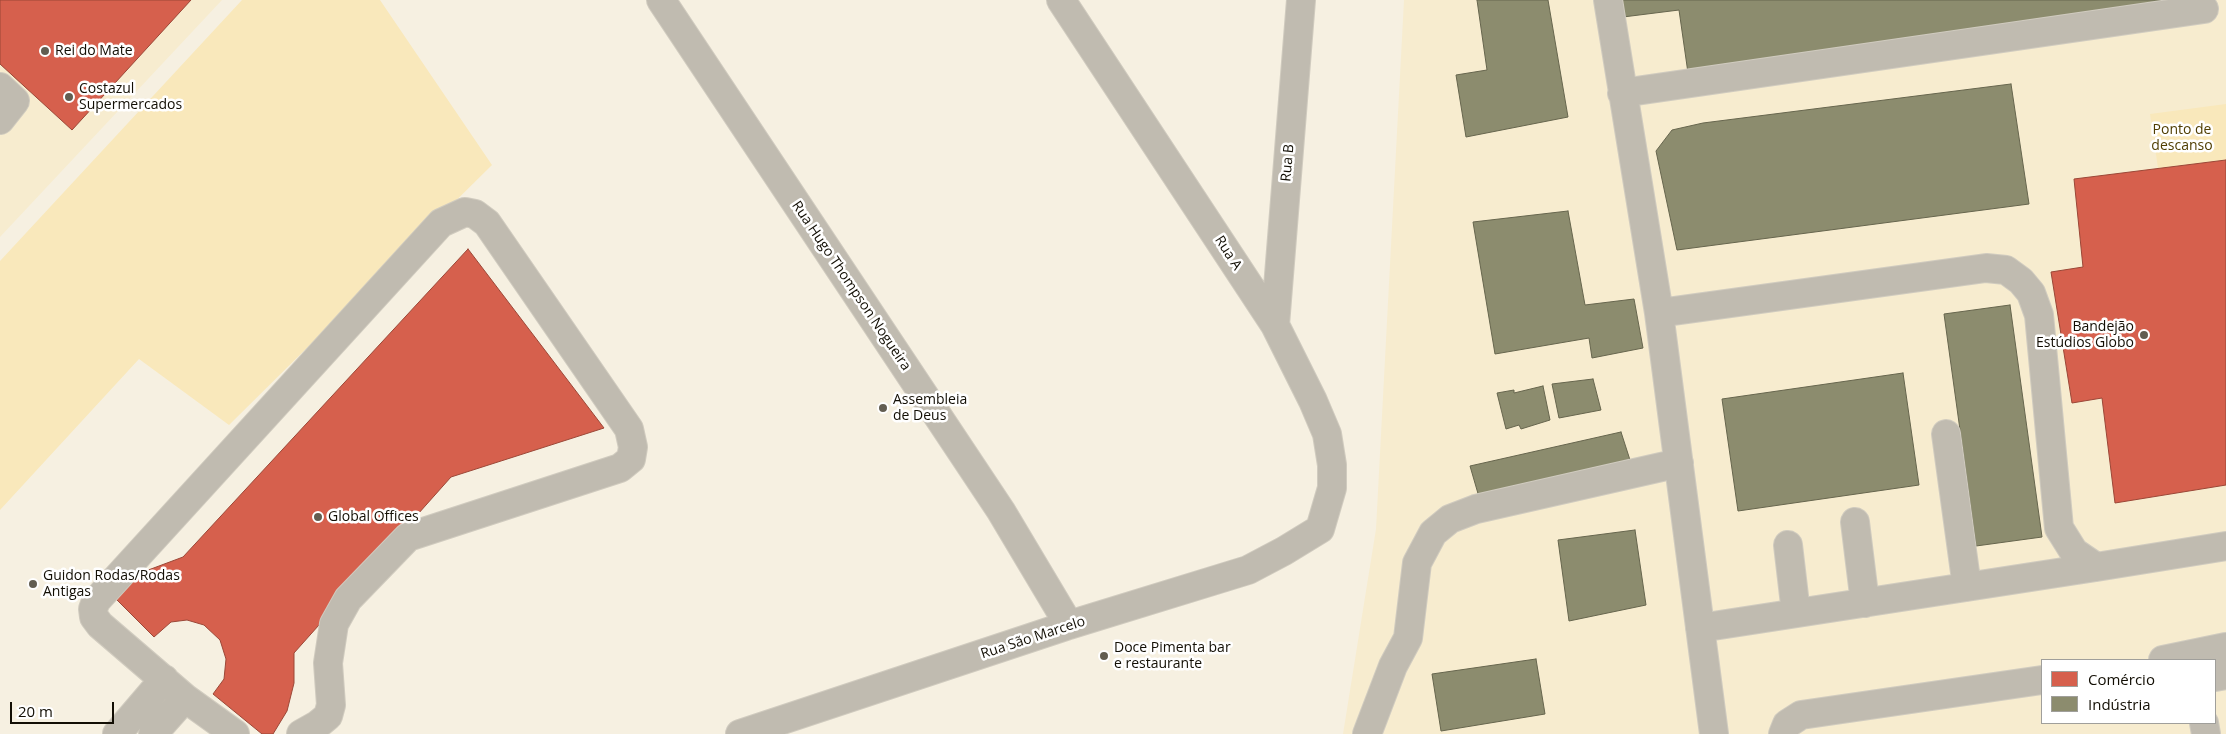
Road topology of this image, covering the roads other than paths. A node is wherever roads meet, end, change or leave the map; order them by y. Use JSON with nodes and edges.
{"nodes":[{"id":1,"x":661,"y":0,"type":"edge"},
{"id":2,"x":1061,"y":0,"type":"edge"},
{"id":3,"x":1301,"y":0,"type":"edge"},
{"id":4,"x":1608,"y":0,"type":"edge"},
{"id":5,"x":2204,"y":8,"type":"dead end"},
{"id":6,"x":0,"y":87,"type":"edge"},
{"id":7,"x":1622,"y":93,"type":"junction"},
{"id":8,"x":0,"y":120,"type":"edge"},
{"id":9,"x":1659,"y":312,"type":"junction"},
{"id":10,"x":1275,"y":325,"type":"junction"},
{"id":11,"x":1946,"y":434,"type":"dead end"},
{"id":12,"x":1679,"y":463,"type":"junction"},
{"id":13,"x":1855,"y":522,"type":"dead end"},
{"id":14,"x":2059,"y":528,"type":"junction"},
{"id":15,"x":1320,"y":529,"type":"joint"},
{"id":16,"x":1788,"y":545,"type":"dead end"},
{"id":17,"x":2226,"y":546,"type":"edge"},
{"id":18,"x":2096,"y":567,"type":"junction"},
{"id":19,"x":2006,"y":581,"type":"junction"},
{"id":20,"x":1967,"y":587,"type":"junction"},
{"id":21,"x":1865,"y":603,"type":"junction"},
{"id":22,"x":1796,"y":614,"type":"junction"},
{"id":23,"x":1070,"y":625,"type":"junction"},
{"id":24,"x":1700,"y":628,"type":"junction"},
{"id":25,"x":2226,"y":647,"type":"edge"},
{"id":26,"x":2194,"y":657,"type":"edge"},
{"id":27,"x":2173,"y":659,"type":"edge"},
{"id":28,"x":164,"y":678,"type":"junction"},
{"id":29,"x":2041,"y":680,"type":"edge"},
{"id":30,"x":185,"y":698,"type":"junction"},
{"id":31,"x":116,"y":734,"type":"edge"},
{"id":32,"x":153,"y":734,"type":"edge"},
{"id":33,"x":235,"y":734,"type":"edge"},
{"id":34,"x":301,"y":734,"type":"edge"},
{"id":35,"x":740,"y":734,"type":"edge"},
{"id":36,"x":1367,"y":734,"type":"edge"},
{"id":37,"x":1714,"y":734,"type":"edge"},
{"id":38,"x":1783,"y":734,"type":"edge"}],
"edges":[{"from":1,"to":23,"type":"street","name":"Rua Hugo Thompson Nogueira"},
{"from":2,"to":10,"type":"street","name":"Rua A"},
{"from":3,"to":10,"type":"street","name":"Rua B"},
{"from":4,"to":7,"type":"street"},
{"from":5,"to":7,"type":"street"},
{"from":6,"to":8,"type":"street"},
{"from":7,"to":9,"type":"street"},
{"from":9,"to":12,"type":"street"},
{"from":9,"to":14,"type":"street"},
{"from":10,"to":15,"type":"street","name":"Rua A"},
{"from":11,"to":20,"type":"street"},
{"from":12,"to":24,"type":"street"},
{"from":12,"to":36,"type":"street"},
{"from":13,"to":21,"type":"street"},
{"from":14,"to":18,"type":"street"},
{"from":14,"to":19,"type":"street"},
{"from":15,"to":23,"type":"street","name":"Rua São Marcelo"},
{"from":16,"to":22,"type":"street"},
{"from":17,"to":18,"type":"street"},
{"from":18,"to":19,"type":"street"},
{"from":19,"to":20,"type":"street"},
{"from":20,"to":21,"type":"street"},
{"from":21,"to":22,"type":"street"},
{"from":22,"to":24,"type":"street"},
{"from":23,"to":35,"type":"street","name":"Rua São Marcelo"},
{"from":24,"to":37,"type":"street"},
{"from":25,"to":26,"type":"street"},
{"from":26,"to":27,"type":"street"},
{"from":28,"to":30,"type":"street"},
{"from":28,"to":31,"type":"street"},
{"from":28,"to":34,"type":"street"},
{"from":29,"to":38,"type":"street"},
{"from":30,"to":32,"type":"street"},
{"from":30,"to":33,"type":"street"}]}
